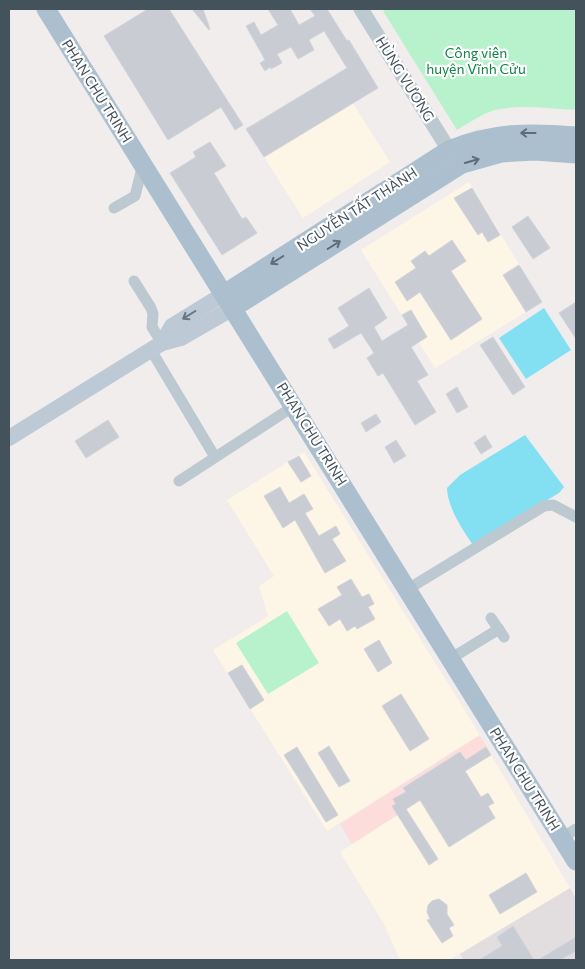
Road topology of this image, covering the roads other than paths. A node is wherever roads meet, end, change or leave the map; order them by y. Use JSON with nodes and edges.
{"nodes":[{"id":1,"x":46,"y":9,"type":"edge"},
{"id":2,"x":361,"y":9,"type":"edge"},
{"id":3,"x":576,"y":136,"type":"edge"},
{"id":4,"x":449,"y":150,"type":"junction"},
{"id":5,"x":576,"y":154,"type":"edge"},
{"id":6,"x":145,"y":167,"type":"junction"},
{"id":7,"x":434,"y":170,"type":"junction"},
{"id":8,"x":114,"y":208,"type":"dead end"},
{"id":9,"x":134,"y":281,"type":"dead end"},
{"id":10,"x":228,"y":301,"type":"junction"},
{"id":11,"x":156,"y":347,"type":"junction"},
{"id":12,"x":294,"y":406,"type":"junction"},
{"id":13,"x":9,"y":438,"type":"edge"},
{"id":14,"x":215,"y":457,"type":"junction"},
{"id":15,"x":179,"y":481,"type":"dead end"},
{"id":16,"x":576,"y":518,"type":"edge"},
{"id":17,"x":408,"y":590,"type":"junction"},
{"id":18,"x":491,"y":618,"type":"dead end"},
{"id":19,"x":450,"y":659,"type":"junction"},
{"id":20,"x":569,"y":834,"type":"edge"},
{"id":21,"x":576,"y":861,"type":"edge"}],
"edges":[{"from":1,"to":6,"type":"main road","name":"PHAN CHU TRINH"},
{"from":2,"to":4,"type":"street","name":"HÙNG VƯƠNG"},
{"from":3,"to":4,"type":"main road","name":"NGUYỄN TẤT THÀNH","one_way":true},
{"from":4,"to":7,"type":"main road","name":"NGUYỄN TẤT THÀNH"},
{"from":7,"to":5,"type":"main road","name":"NGUYỄN TẤT THÀNH","one_way":true},
{"from":6,"to":8,"type":"street"},
{"from":6,"to":10,"type":"main road","name":"PHAN CHU TRINH"},
{"from":7,"to":10,"type":"main road","name":"NGUYỄN TẤT THÀNH"},
{"from":9,"to":11,"type":"street"},
{"from":10,"to":11,"type":"main road","name":"NGUYỄN TẤT THÀNH"},
{"from":10,"to":12,"type":"main road","name":"PHAN CHU TRINH"},
{"from":11,"to":13,"type":"main road","name":"NGUYỄN TẤT THÀNH"},
{"from":11,"to":14,"type":"street"},
{"from":12,"to":14,"type":"street"},
{"from":12,"to":17,"type":"main road","name":"PHAN CHU TRINH"},
{"from":14,"to":15,"type":"street"},
{"from":16,"to":17,"type":"street"},
{"from":17,"to":19,"type":"main road","name":"PHAN CHU TRINH"},
{"from":18,"to":19,"type":"street"},
{"from":19,"to":20,"type":"main road","name":"PHAN CHU TRINH"},
{"from":20,"to":21,"type":"main road","name":"PHAN CHU TRINH"}]}
